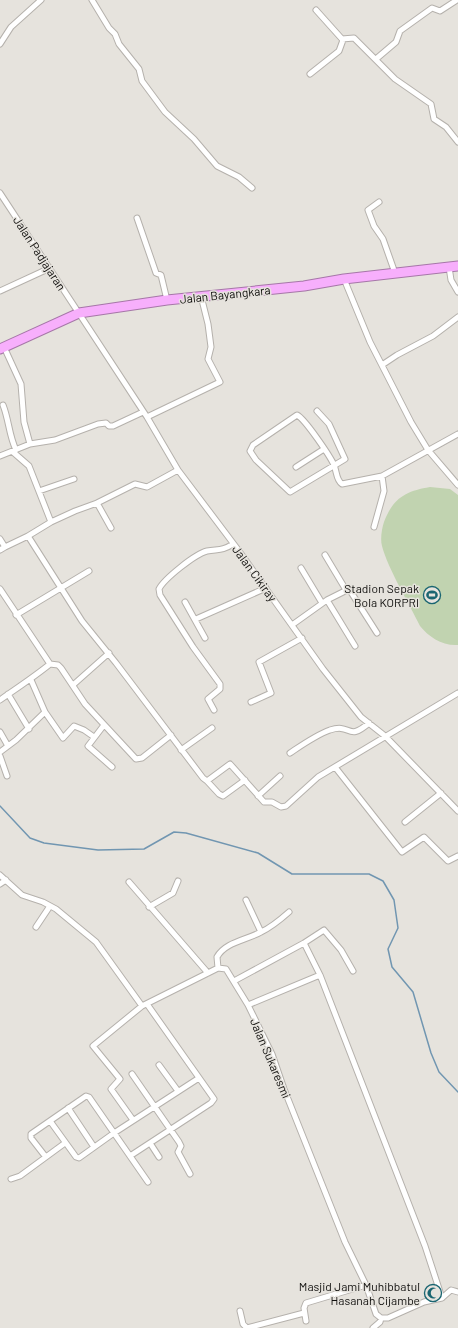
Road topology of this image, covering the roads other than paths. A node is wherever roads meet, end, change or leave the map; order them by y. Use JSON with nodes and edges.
{"nodes":[{"id":1,"x":41,"y":0,"type":"edge"},
{"id":2,"x":92,"y":0,"type":"edge"},
{"id":3,"x":457,"y":0,"type":"edge"},
{"id":4,"x":316,"y":10,"type":"dead end"},
{"id":5,"x":343,"y":40,"type":"junction"},
{"id":6,"x":0,"y":44,"type":"edge"},
{"id":7,"x":376,"y":59,"type":"junction"},
{"id":8,"x":310,"y":74,"type":"dead end"},
{"id":9,"x":458,"y":142,"type":"edge"},
{"id":10,"x":252,"y":188,"type":"dead end"},
{"id":11,"x":0,"y":193,"type":"edge"},
{"id":12,"x":379,"y":202,"type":"dead end"},
{"id":13,"x":137,"y":218,"type":"dead end"},
{"id":14,"x":453,"y":266,"type":"edge"},
{"id":15,"x":50,"y":268,"type":"junction"},
{"id":16,"x":395,"y":274,"type":"junction"},
{"id":17,"x":344,"y":279,"type":"junction"},
{"id":18,"x":0,"y":291,"type":"edge"},
{"id":19,"x":458,"y":292,"type":"edge"},
{"id":20,"x":201,"y":296,"type":"junction"},
{"id":21,"x":167,"y":300,"type":"junction"},
{"id":22,"x":79,"y":313,"type":"junction"},
{"id":23,"x":458,"y":317,"type":"edge"},
{"id":24,"x":2,"y":348,"type":"edge"},
{"id":25,"x":382,"y":365,"type":"junction"},
{"id":26,"x":3,"y":405,"type":"dead end"},
{"id":27,"x":317,"y":411,"type":"dead end"},
{"id":28,"x":143,"y":412,"type":"junction"},
{"id":29,"x":147,"y":417,"type":"junction"},
{"id":30,"x":458,"y":434,"type":"edge"},
{"id":31,"x":30,"y":444,"type":"junction"},
{"id":32,"x":324,"y":449,"type":"junction"},
{"id":33,"x":428,"y":450,"type":"junction"},
{"id":34,"x":15,"y":451,"type":"junction"},
{"id":35,"x":0,"y":456,"type":"edge"},
{"id":36,"x":334,"y":466,"type":"junction"},
{"id":37,"x":296,"y":467,"type":"dead end"},
{"id":38,"x":178,"y":470,"type":"junction"},
{"id":39,"x":382,"y":476,"type":"junction"},
{"id":40,"x":74,"y":479,"type":"dead end"},
{"id":41,"x":458,"y":486,"type":"edge"},
{"id":42,"x":40,"y":492,"type":"junction"},
{"id":43,"x":97,"y":503,"type":"junction"},
{"id":44,"x":51,"y":522,"type":"junction"},
{"id":45,"x":374,"y":527,"type":"dead end"},
{"id":46,"x":111,"y":528,"type":"dead end"},
{"id":47,"x":28,"y":536,"type":"junction"},
{"id":48,"x":0,"y":539,"type":"edge"},
{"id":49,"x":233,"y":544,"type":"junction"},
{"id":50,"x":6,"y":547,"type":"junction"},
{"id":51,"x":0,"y":550,"type":"edge"},
{"id":52,"x":325,"y":555,"type":"dead end"},
{"id":53,"x":300,"y":568,"type":"dead end"},
{"id":54,"x":89,"y":571,"type":"dead end"},
{"id":55,"x":62,"y":588,"type":"junction"},
{"id":56,"x":266,"y":588,"type":"junction"},
{"id":57,"x":0,"y":589,"type":"edge"},
{"id":58,"x":346,"y":590,"type":"junction"},
{"id":59,"x":185,"y":602,"type":"dead end"},
{"id":60,"x":325,"y":602,"type":"junction"},
{"id":61,"x":16,"y":614,"type":"junction"},
{"id":62,"x":196,"y":619,"type":"junction"},
{"id":63,"x":292,"y":625,"type":"junction"},
{"id":64,"x":377,"y":633,"type":"dead end"},
{"id":65,"x":205,"y":638,"type":"dead end"},
{"id":66,"x":302,"y":638,"type":"junction"},
{"id":67,"x":355,"y":646,"type":"dead end"},
{"id":68,"x":109,"y":653,"type":"junction"},
{"id":69,"x":50,"y":664,"type":"junction"},
{"id":70,"x":31,"y":680,"type":"junction"},
{"id":71,"x":73,"y":685,"type":"junction"},
{"id":72,"x":458,"y":693,"type":"edge"},
{"id":73,"x":8,"y":694,"type":"junction"},
{"id":74,"x":0,"y":700,"type":"edge"},
{"id":75,"x":251,"y":702,"type":"dead end"},
{"id":76,"x":214,"y":710,"type":"dead end"},
{"id":77,"x":45,"y":712,"type":"junction"},
{"id":78,"x":368,"y":723,"type":"junction"},
{"id":79,"x":104,"y":725,"type":"junction"},
{"id":80,"x":212,"y":728,"type":"dead end"},
{"id":81,"x":29,"y":729,"type":"junction"},
{"id":82,"x":0,"y":732,"type":"edge"},
{"id":83,"x":171,"y":735,"type":"junction"},
{"id":84,"x":385,"y":736,"type":"junction"},
{"id":85,"x":94,"y":738,"type":"junction"},
{"id":86,"x":8,"y":746,"type":"junction"},
{"id":87,"x":181,"y":750,"type":"junction"},
{"id":88,"x":0,"y":752,"type":"edge"},
{"id":89,"x":290,"y":753,"type":"dead end"},
{"id":90,"x":0,"y":756,"type":"edge"},
{"id":91,"x":112,"y":767,"type":"dead end"},
{"id":92,"x":335,"y":767,"type":"junction"},
{"id":93,"x":7,"y":776,"type":"dead end"},
{"id":94,"x":280,"y":776,"type":"dead end"},
{"id":95,"x":245,"y":780,"type":"junction"},
{"id":96,"x":207,"y":781,"type":"junction"},
{"id":97,"x":441,"y":793,"type":"junction"},
{"id":98,"x":258,"y":796,"type":"junction"},
{"id":99,"x":458,"y":811,"type":"edge"},
{"id":100,"x":405,"y":822,"type":"dead end"},
{"id":101,"x":458,"y":856,"type":"edge"},
{"id":102,"x":0,"y":875,"type":"edge"},
{"id":103,"x":6,"y":880,"type":"junction"},
{"id":104,"x":178,"y":881,"type":"dead end"},
{"id":105,"x":128,"y":882,"type":"dead end"},
{"id":106,"x":0,"y":884,"type":"edge"},
{"id":107,"x":246,"y":900,"type":"dead end"},
{"id":108,"x":50,"y":906,"type":"junction"},
{"id":109,"x":149,"y":907,"type":"junction"},
{"id":110,"x":289,"y":912,"type":"dead end"},
{"id":111,"x":36,"y":927,"type":"dead end"},
{"id":112,"x":261,"y":932,"type":"junction"},
{"id":113,"x":304,"y":943,"type":"junction"},
{"id":114,"x":218,"y":968,"type":"junction"},
{"id":115,"x":353,"y":971,"type":"dead end"},
{"id":116,"x":208,"y":973,"type":"junction"},
{"id":117,"x":320,"y":975,"type":"junction"},
{"id":118,"x":234,"y":981,"type":"junction"},
{"id":119,"x":144,"y":1005,"type":"junction"},
{"id":120,"x":248,"y":1005,"type":"junction"},
{"id":121,"x":159,"y":1065,"type":"dead end"},
{"id":122,"x":132,"y":1074,"type":"dead end"},
{"id":123,"x":199,"y":1078,"type":"junction"},
{"id":124,"x":178,"y":1091,"type":"junction"},
{"id":125,"x":155,"y":1106,"type":"junction"},
{"id":126,"x":68,"y":1108,"type":"junction"},
{"id":127,"x":50,"y":1120,"type":"junction"},
{"id":128,"x":133,"y":1120,"type":"junction"},
{"id":129,"x":170,"y":1130,"type":"junction"},
{"id":130,"x":114,"y":1133,"type":"junction"},
{"id":131,"x":65,"y":1143,"type":"junction"},
{"id":132,"x":150,"y":1143,"type":"junction"},
{"id":133,"x":94,"y":1147,"type":"junction"},
{"id":134,"x":45,"y":1156,"type":"junction"},
{"id":135,"x":130,"y":1156,"type":"junction"},
{"id":136,"x":159,"y":1157,"type":"dead end"},
{"id":137,"x":190,"y":1174,"type":"dead end"},
{"id":138,"x":11,"y":1179,"type":"dead end"},
{"id":139,"x":148,"y":1182,"type":"dead end"},
{"id":140,"x":366,"y":1285,"type":"junction"},
{"id":141,"x":458,"y":1292,"type":"edge"},
{"id":142,"x":442,"y":1298,"type":"junction"},
{"id":143,"x":240,"y":1311,"type":"dead end"},
{"id":144,"x":304,"y":1313,"type":"junction"},
{"id":145,"x":380,"y":1318,"type":"junction"},
{"id":146,"x":306,"y":1321,"type":"dead end"},
{"id":147,"x":373,"y":1328,"type":"edge"}],
"edges":[{"from":1,"to":6,"type":"street"},
{"from":2,"to":10,"type":"street"},
{"from":3,"to":7,"type":"street"},
{"from":4,"to":5,"type":"street"},
{"from":5,"to":7,"type":"street"},
{"from":5,"to":8,"type":"street"},
{"from":7,"to":9,"type":"street"},
{"from":11,"to":15,"type":"street","name":"Jalan Padjajaran"},
{"from":12,"to":16,"type":"street"},
{"from":13,"to":21,"type":"street"},
{"from":14,"to":16,"type":"highway","name":"Jalan Bayangkara"},
{"from":14,"to":19,"type":"street"},
{"from":15,"to":18,"type":"street"},
{"from":15,"to":22,"type":"street","name":"Jalan Padjajaran"},
{"from":16,"to":17,"type":"highway","name":"Jalan Bayangkara"},
{"from":17,"to":20,"type":"highway","name":"Jalan Bayangkara"},
{"from":17,"to":25,"type":"street"},
{"from":20,"to":21,"type":"highway","name":"Jalan Bayangkara"},
{"from":20,"to":29,"type":"street"},
{"from":21,"to":22,"type":"highway","name":"Jalan Bayangkara"},
{"from":22,"to":24,"type":"highway","name":"Jalan Bayangkara"},
{"from":22,"to":28,"type":"street","name":"Jalan Cikiray"},
{"from":23,"to":25,"type":"street"},
{"from":24,"to":31,"type":"street"},
{"from":25,"to":33,"type":"street"},
{"from":26,"to":34,"type":"street"},
{"from":27,"to":36,"type":"street"},
{"from":28,"to":29,"type":"street","name":"Jalan Cikiray"},
{"from":28,"to":31,"type":"street"},
{"from":29,"to":38,"type":"street","name":"Jalan Cikiray"},
{"from":30,"to":33,"type":"street"},
{"from":31,"to":34,"type":"street"},
{"from":32,"to":36,"type":"street"},
{"from":32,"to":36,"type":"street"},
{"from":32,"to":37,"type":"street"},
{"from":33,"to":39,"type":"street"},
{"from":33,"to":41,"type":"street"},
{"from":34,"to":35,"type":"street"},
{"from":34,"to":42,"type":"street"},
{"from":36,"to":39,"type":"street"},
{"from":38,"to":43,"type":"street"},
{"from":38,"to":49,"type":"street","name":"Jalan Cikiray"},
{"from":39,"to":45,"type":"street"},
{"from":40,"to":42,"type":"street"},
{"from":42,"to":44,"type":"street"},
{"from":43,"to":44,"type":"street"},
{"from":43,"to":46,"type":"street"},
{"from":44,"to":47,"type":"street"},
{"from":47,"to":50,"type":"street"},
{"from":47,"to":55,"type":"street"},
{"from":48,"to":50,"type":"street"},
{"from":49,"to":56,"type":"street","name":"Jalan Cikiray"},
{"from":49,"to":76,"type":"street"},
{"from":50,"to":51,"type":"street"},
{"from":52,"to":58,"type":"street"},
{"from":53,"to":60,"type":"street"},
{"from":54,"to":55,"type":"street"},
{"from":55,"to":61,"type":"street"},
{"from":55,"to":68,"type":"street"},
{"from":56,"to":62,"type":"street"},
{"from":56,"to":63,"type":"street","name":"Jalan Cikiray"},
{"from":57,"to":61,"type":"street"},
{"from":58,"to":60,"type":"street"},
{"from":58,"to":64,"type":"street"},
{"from":59,"to":62,"type":"street"},
{"from":60,"to":63,"type":"street"},
{"from":60,"to":67,"type":"street"},
{"from":61,"to":69,"type":"street"},
{"from":62,"to":65,"type":"street"},
{"from":63,"to":66,"type":"street","name":"Jalan Cikiray"},
{"from":66,"to":75,"type":"street"},
{"from":66,"to":78,"type":"street","name":"Jalan Cikiray"},
{"from":68,"to":71,"type":"street"},
{"from":68,"to":83,"type":"street"},
{"from":69,"to":70,"type":"street"},
{"from":69,"to":71,"type":"street"},
{"from":70,"to":73,"type":"street"},
{"from":70,"to":77,"type":"street"},
{"from":71,"to":79,"type":"street"},
{"from":72,"to":84,"type":"street"},
{"from":73,"to":74,"type":"street"},
{"from":73,"to":81,"type":"street"},
{"from":77,"to":81,"type":"street"},
{"from":77,"to":85,"type":"street"},
{"from":78,"to":84,"type":"street","name":"Jalan Cikiray"},
{"from":78,"to":89,"type":"street"},
{"from":79,"to":83,"type":"street"},
{"from":79,"to":85,"type":"street"},
{"from":80,"to":87,"type":"street"},
{"from":81,"to":86,"type":"street"},
{"from":82,"to":86,"type":"street"},
{"from":83,"to":87,"type":"street"},
{"from":84,"to":92,"type":"street"},
{"from":84,"to":97,"type":"street","name":"Jalan Cikiray"},
{"from":85,"to":91,"type":"street"},
{"from":86,"to":88,"type":"street"},
{"from":87,"to":96,"type":"street"},
{"from":90,"to":93,"type":"street"},
{"from":92,"to":98,"type":"street"},
{"from":92,"to":101,"type":"street"},
{"from":94,"to":98,"type":"street"},
{"from":95,"to":96,"type":"street"},
{"from":95,"to":96,"type":"street"},
{"from":95,"to":98,"type":"street"},
{"from":97,"to":99,"type":"street","name":"Jalan Cikiray"},
{"from":97,"to":100,"type":"street"},
{"from":102,"to":103,"type":"street"},
{"from":103,"to":106,"type":"street"},
{"from":103,"to":108,"type":"street"},
{"from":104,"to":109,"type":"street"},
{"from":105,"to":109,"type":"street"},
{"from":107,"to":112,"type":"street"},
{"from":108,"to":111,"type":"street"},
{"from":108,"to":119,"type":"street"},
{"from":109,"to":116,"type":"street"},
{"from":110,"to":112,"type":"street"},
{"from":112,"to":114,"type":"street"},
{"from":113,"to":115,"type":"street"},
{"from":113,"to":117,"type":"street"},
{"from":113,"to":118,"type":"street"},
{"from":114,"to":116,"type":"street"},
{"from":114,"to":118,"type":"street","name":"Jalan Sukaresmi"},
{"from":116,"to":119,"type":"street"},
{"from":117,"to":120,"type":"street"},
{"from":117,"to":142,"type":"street"},
{"from":118,"to":120,"type":"street","name":"Jalan Sukaresmi"},
{"from":119,"to":123,"type":"street"},
{"from":119,"to":128,"type":"street"},
{"from":120,"to":140,"type":"street","name":"Jalan Sukaresmi"},
{"from":121,"to":124,"type":"street"},
{"from":122,"to":125,"type":"street"},
{"from":123,"to":124,"type":"street"},
{"from":123,"to":129,"type":"street"},
{"from":124,"to":125,"type":"street"},
{"from":125,"to":128,"type":"street"},
{"from":125,"to":129,"type":"street"},
{"from":126,"to":127,"type":"street"},
{"from":126,"to":130,"type":"street"},
{"from":126,"to":133,"type":"street"},
{"from":127,"to":131,"type":"street"},
{"from":127,"to":134,"type":"street"},
{"from":128,"to":130,"type":"street"},
{"from":129,"to":132,"type":"street"},
{"from":129,"to":137,"type":"street"},
{"from":130,"to":133,"type":"street"},
{"from":130,"to":135,"type":"street"},
{"from":131,"to":133,"type":"street"},
{"from":131,"to":134,"type":"street"},
{"from":132,"to":135,"type":"street"},
{"from":132,"to":136,"type":"street"},
{"from":134,"to":138,"type":"street"},
{"from":135,"to":139,"type":"street"},
{"from":140,"to":144,"type":"street"},
{"from":140,"to":145,"type":"street","name":"Jalan Sukaresmi"},
{"from":141,"to":142,"type":"street"},
{"from":142,"to":145,"type":"street"},
{"from":143,"to":144,"type":"street"},
{"from":144,"to":146,"type":"street"},
{"from":145,"to":147,"type":"street"}]}
